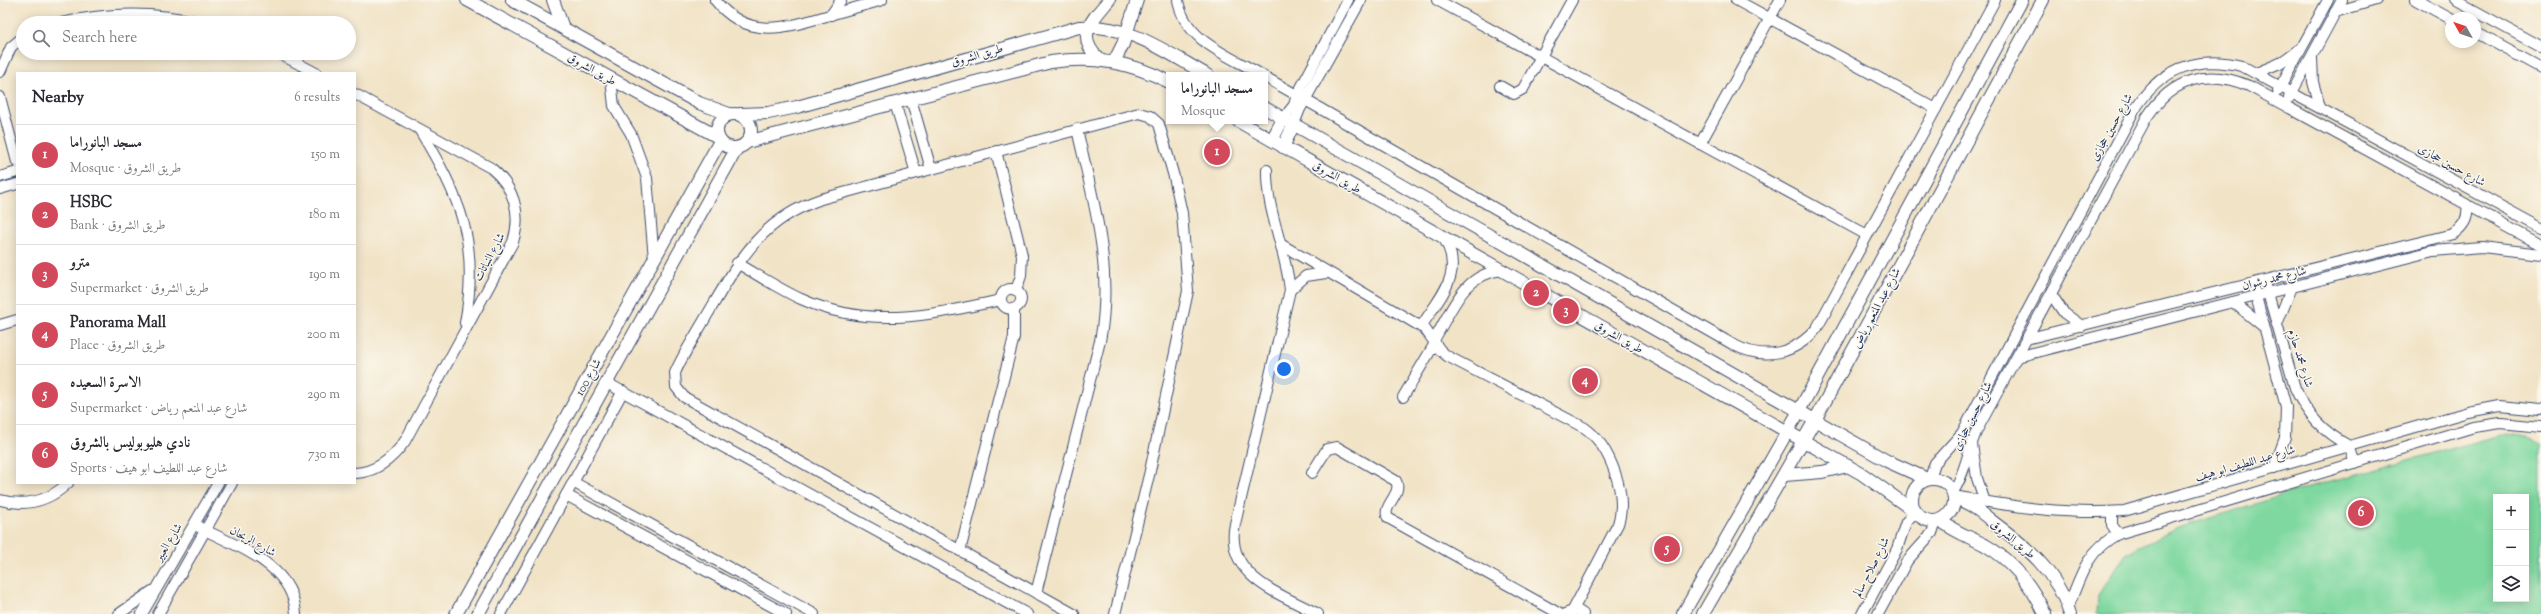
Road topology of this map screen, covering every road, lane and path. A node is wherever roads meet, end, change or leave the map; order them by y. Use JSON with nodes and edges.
{"nodes":[{"id":1,"x":467,"y":0,"type":"edge"},
{"id":2,"x":512,"y":0,"type":"edge"},
{"id":3,"x":553,"y":0,"type":"edge"},
{"id":4,"x":715,"y":0,"type":"edge"},
{"id":5,"x":841,"y":0,"type":"edge"},
{"id":6,"x":882,"y":0,"type":"edge"},
{"id":7,"x":1109,"y":0,"type":"edge"},
{"id":8,"x":1137,"y":0,"type":"edge"},
{"id":9,"x":1178,"y":0,"type":"edge"},
{"id":10,"x":1348,"y":0,"type":"edge"},
{"id":11,"x":1361,"y":0,"type":"edge"},
{"id":12,"x":1437,"y":0,"type":"edge"},
{"id":13,"x":1572,"y":0,"type":"edge"},
{"id":14,"x":1736,"y":0,"type":"edge"},
{"id":15,"x":1780,"y":0,"type":"edge"},
{"id":16,"x":1995,"y":0,"type":"edge"},
{"id":17,"x":2022,"y":0,"type":"edge"},
{"id":18,"x":2043,"y":0,"type":"edge"},
{"id":19,"x":2342,"y":0,"type":"edge"},
{"id":20,"x":2376,"y":0,"type":"edge"},
{"id":21,"x":2416,"y":0,"type":"edge"},
{"id":22,"x":2455,"y":0,"type":"edge"},
{"id":23,"x":2326,"y":2,"type":"edge"},
{"id":24,"x":2335,"y":12,"type":"junction"},
{"id":25,"x":831,"y":15,"type":"junction"},
{"id":26,"x":116,"y":16,"type":"edge"},
{"id":27,"x":141,"y":16,"type":"edge"},
{"id":28,"x":2445,"y":16,"type":"edge"},
{"id":29,"x":1770,"y":18,"type":"junction"},
{"id":30,"x":1088,"y":26,"type":"junction"},
{"id":31,"x":563,"y":28,"type":"junction"},
{"id":32,"x":1127,"y":32,"type":"junction"},
{"id":33,"x":2481,"y":35,"type":"edge"},
{"id":34,"x":16,"y":44,"type":"edge"},
{"id":35,"x":2541,"y":47,"type":"edge"},
{"id":36,"x":2302,"y":48,"type":"junction"},
{"id":37,"x":1542,"y":57,"type":"junction"},
{"id":38,"x":2312,"y":57,"type":"junction"},
{"id":39,"x":1098,"y":59,"type":"junction"},
{"id":40,"x":291,"y":60,"type":"edge"},
{"id":41,"x":1114,"y":62,"type":"junction"},
{"id":42,"x":2541,"y":68,"type":"edge"},
{"id":43,"x":0,"y":72,"type":"edge"},
{"id":44,"x":314,"y":72,"type":"edge"},
{"id":45,"x":1201,"y":72,"type":"edge"},
{"id":46,"x":1257,"y":72,"type":"edge"},
{"id":47,"x":2256,"y":73,"type":"junction"},
{"id":48,"x":611,"y":79,"type":"junction"},
{"id":49,"x":1268,"y":79,"type":"edge"},
{"id":50,"x":1166,"y":81,"type":"edge"},
{"id":51,"x":1500,"y":86,"type":"dead end"},
{"id":52,"x":2281,"y":86,"type":"junction"},
{"id":53,"x":2292,"y":92,"type":"junction"},
{"id":54,"x":356,"y":95,"type":"edge"},
{"id":55,"x":1297,"y":95,"type":"junction"},
{"id":56,"x":0,"y":96,"type":"edge"},
{"id":57,"x":911,"y":99,"type":"junction"},
{"id":58,"x":2274,"y":99,"type":"junction"},
{"id":59,"x":1306,"y":100,"type":"junction"},
{"id":60,"x":895,"y":103,"type":"junction"},
{"id":61,"x":2285,"y":106,"type":"junction"},
{"id":62,"x":2320,"y":107,"type":"junction"},
{"id":63,"x":1936,"y":109,"type":"junction"},
{"id":64,"x":1268,"y":110,"type":"edge"},
{"id":65,"x":734,"y":114,"type":"junction"},
{"id":66,"x":1283,"y":119,"type":"junction"},
{"id":67,"x":1243,"y":124,"type":"edge"},
{"id":68,"x":1294,"y":124,"type":"junction"},
{"id":69,"x":418,"y":128,"type":"junction"},
{"id":70,"x":1077,"y":129,"type":"junction"},
{"id":71,"x":719,"y":139,"type":"junction"},
{"id":72,"x":1272,"y":140,"type":"junction"},
{"id":73,"x":1700,"y":144,"type":"junction"},
{"id":74,"x":742,"y":145,"type":"junction"},
{"id":75,"x":1283,"y":147,"type":"junction"},
{"id":76,"x":996,"y":152,"type":"junction"},
{"id":77,"x":16,"y":158,"type":"edge"},
{"id":78,"x":1935,"y":160,"type":"junction"},
{"id":79,"x":1951,"y":168,"type":"junction"},
{"id":80,"x":931,"y":169,"type":"junction"},
{"id":81,"x":1267,"y":170,"type":"dead end"},
{"id":82,"x":16,"y":172,"type":"edge"},
{"id":83,"x":916,"y":173,"type":"junction"},
{"id":84,"x":0,"y":177,"type":"edge"},
{"id":85,"x":16,"y":184,"type":"edge"},
{"id":86,"x":0,"y":189,"type":"edge"},
{"id":87,"x":2467,"y":204,"type":"junction"},
{"id":88,"x":2529,"y":221,"type":"junction"},
{"id":89,"x":2541,"y":221,"type":"edge"},
{"id":90,"x":2541,"y":228,"type":"edge"},
{"id":91,"x":1867,"y":235,"type":"junction"},
{"id":92,"x":1443,"y":237,"type":"junction"},
{"id":93,"x":1282,"y":245,"type":"junction"},
{"id":94,"x":2541,"y":245,"type":"edge"},
{"id":95,"x":2541,"y":254,"type":"edge"},
{"id":96,"x":654,"y":259,"type":"junction"},
{"id":97,"x":737,"y":263,"type":"junction"},
{"id":98,"x":1502,"y":270,"type":"junction"},
{"id":99,"x":1326,"y":273,"type":"junction"},
{"id":100,"x":2265,"y":280,"type":"junction"},
{"id":101,"x":2252,"y":284,"type":"junction"},
{"id":102,"x":2292,"y":287,"type":"junction"},
{"id":103,"x":1016,"y":290,"type":"junction"},
{"id":104,"x":1290,"y":290,"type":"junction"},
{"id":105,"x":2268,"y":293,"type":"junction"},
{"id":106,"x":2051,"y":294,"type":"junction"},
{"id":107,"x":2256,"y":296,"type":"junction"},
{"id":108,"x":1001,"y":300,"type":"junction"},
{"id":109,"x":2232,"y":302,"type":"junction"},
{"id":110,"x":1014,"y":309,"type":"junction"},
{"id":111,"x":16,"y":320,"type":"edge"},
{"id":112,"x":2277,"y":324,"type":"junction"},
{"id":113,"x":0,"y":325,"type":"edge"},
{"id":114,"x":2082,"y":326,"type":"junction"},
{"id":115,"x":1421,"y":327,"type":"junction"},
{"id":116,"x":2265,"y":328,"type":"junction"},
{"id":117,"x":463,"y":331,"type":"junction"},
{"id":118,"x":2012,"y":339,"type":"junction"},
{"id":119,"x":1435,"y":341,"type":"junction"},
{"id":120,"x":2025,"y":342,"type":"junction"},
{"id":121,"x":2017,"y":357,"type":"junction"},
{"id":122,"x":607,"y":383,"type":"junction"},
{"id":123,"x":623,"y":391,"type":"junction"},
{"id":124,"x":1403,"y":397,"type":"dead end"},
{"id":125,"x":2541,"y":410,"type":"edge"},
{"id":126,"x":1799,"y":411,"type":"junction"},
{"id":127,"x":1815,"y":420,"type":"junction"},
{"id":128,"x":2541,"y":427,"type":"edge"},
{"id":129,"x":1787,"y":431,"type":"junction"},
{"id":130,"x":1972,"y":440,"type":"junction"},
{"id":131,"x":1804,"y":441,"type":"junction"},
{"id":132,"x":2349,"y":446,"type":"junction"},
{"id":133,"x":2355,"y":463,"type":"junction"},
{"id":134,"x":1848,"y":466,"type":"junction"},
{"id":135,"x":2274,"y":468,"type":"junction"},
{"id":136,"x":356,"y":473,"type":"edge"},
{"id":137,"x":1312,"y":473,"type":"dead end"},
{"id":138,"x":1785,"y":475,"type":"junction"},
{"id":139,"x":1928,"y":478,"type":"junction"},
{"id":140,"x":573,"y":482,"type":"junction"},
{"id":141,"x":67,"y":484,"type":"edge"},
{"id":142,"x":217,"y":484,"type":"edge"},
{"id":143,"x":231,"y":484,"type":"edge"},
{"id":144,"x":566,"y":495,"type":"junction"},
{"id":145,"x":1954,"y":495,"type":"junction"},
{"id":146,"x":0,"y":500,"type":"edge"},
{"id":147,"x":1985,"y":502,"type":"junction"},
{"id":148,"x":1914,"y":511,"type":"junction"},
{"id":149,"x":2112,"y":512,"type":"junction"},
{"id":150,"x":1938,"y":520,"type":"junction"},
{"id":151,"x":194,"y":524,"type":"junction"},
{"id":152,"x":205,"y":530,"type":"junction"},
{"id":153,"x":2118,"y":534,"type":"junction"},
{"id":154,"x":960,"y":551,"type":"junction"},
{"id":155,"x":723,"y":565,"type":"junction"},
{"id":156,"x":716,"y":576,"type":"junction"},
{"id":157,"x":155,"y":588,"type":"junction"},
{"id":158,"x":1036,"y":593,"type":"junction"},
{"id":159,"x":1693,"y":597,"type":"junction"},
{"id":160,"x":1706,"y":610,"type":"edge"},
{"id":161,"x":2069,"y":611,"type":"edge"},
{"id":162,"x":1578,"y":613,"type":"edge"},
{"id":163,"x":119,"y":614,"type":"edge"},
{"id":164,"x":142,"y":614,"type":"edge"},
{"id":165,"x":158,"y":614,"type":"edge"},
{"id":166,"x":296,"y":614,"type":"edge"},
{"id":167,"x":456,"y":614,"type":"edge"},
{"id":168,"x":478,"y":614,"type":"edge"},
{"id":169,"x":501,"y":614,"type":"edge"},
{"id":170,"x":786,"y":614,"type":"edge"},
{"id":171,"x":814,"y":614,"type":"edge"},
{"id":172,"x":1027,"y":614,"type":"edge"},
{"id":173,"x":1074,"y":614,"type":"edge"},
{"id":174,"x":1115,"y":614,"type":"edge"},
{"id":175,"x":1318,"y":614,"type":"edge"},
{"id":176,"x":1560,"y":614,"type":"edge"},
{"id":177,"x":1683,"y":614,"type":"edge"},
{"id":178,"x":1862,"y":614,"type":"edge"},
{"id":179,"x":1878,"y":614,"type":"edge"},
{"id":180,"x":2045,"y":614,"type":"edge"}],
"edges":[{"from":1,"to":48,"type":"street","name":"طريق الشروق"},
{"from":2,"to":31,"type":"street","name":"طريق الشروق"},
{"from":3,"to":31,"type":"street"},
{"from":4,"to":25,"type":"street"},
{"from":5,"to":25,"type":"street"},
{"from":6,"to":25,"type":"street"},
{"from":7,"to":30,"type":"street"},
{"from":8,"to":32,"type":"street"},
{"from":9,"to":46,"type":"street"},
{"from":10,"to":55,"type":"street"},
{"from":11,"to":59,"type":"street"},
{"from":12,"to":37,"type":"street"},
{"from":13,"to":37,"type":"street"},
{"from":14,"to":29,"type":"street"},
{"from":15,"to":29,"type":"street"},
{"from":16,"to":63,"type":"street"},
{"from":17,"to":78,"type":"street","name":"شارع عبد المنعم رياض"},
{"from":18,"to":79,"type":"street","name":"شارع عبد المنعم رياض"},
{"from":19,"to":24,"type":"street"},
{"from":20,"to":24,"type":"street"},
{"from":21,"to":28,"type":"street"},
{"from":22,"to":35,"type":"street"},
{"from":23,"to":36,"type":"street"},
{"from":24,"to":38,"type":"street"},
{"from":26,"to":27,"type":"street"},
{"from":29,"to":63,"type":"street"},
{"from":29,"to":73,"type":"street"},
{"from":30,"to":32,"type":"street","name":"طريق الشروق"},
{"from":30,"to":39,"type":"street"},
{"from":30,"to":65,"type":"street","name":"طريق الشروق"},
{"from":31,"to":65,"type":"street","name":"طريق الشروق"},
{"from":32,"to":41,"type":"street"},
{"from":32,"to":45,"type":"street","name":"طريق الشروق"},
{"from":33,"to":42,"type":"street"},
{"from":34,"to":43,"type":"street"},
{"from":36,"to":47,"type":"street"},
{"from":36,"to":52,"type":"street"},
{"from":37,"to":51,"type":"street"},
{"from":37,"to":73,"type":"street"},
{"from":38,"to":53,"type":"street"},
{"from":38,"to":62,"type":"street"},
{"from":39,"to":41,"type":"street","name":"طريق الشروق"},
{"from":39,"to":57,"type":"street","name":"طريق الشروق"},
{"from":40,"to":44,"type":"street"},
{"from":41,"to":50,"type":"street","name":"طريق الشروق"},
{"from":47,"to":52,"type":"street","name":"شارع حسين حجازى"},
{"from":47,"to":118,"type":"street","name":"شارع حسين حجازى"},
{"from":48,"to":71,"type":"street","name":"طريق الشروق"},
{"from":48,"to":96,"type":"street"},
{"from":49,"to":55,"type":"street"},
{"from":52,"to":53,"type":"street","name":"شارع حسين حجازى"},
{"from":52,"to":58,"type":"street"},
{"from":53,"to":61,"type":"street"},
{"from":53,"to":62,"type":"street","name":"شارع حسين حجازى"},
{"from":54,"to":69,"type":"street","name":"شارع النباتات"},
{"from":55,"to":59,"type":"street"},
{"from":55,"to":66,"type":"street"},
{"from":56,"to":77,"type":"street"},
{"from":57,"to":60,"type":"street","name":"طريق الشروق"},
{"from":57,"to":80,"type":"street"},
{"from":58,"to":61,"type":"street","name":"شارع حسين حجازى"},
{"from":58,"to":106,"type":"street","name":"شارع حسين حجازى"},
{"from":59,"to":68,"type":"street"},
{"from":59,"to":91,"type":"street"},
{"from":60,"to":74,"type":"street","name":"طريق الشروق"},
{"from":60,"to":83,"type":"street"},
{"from":61,"to":87,"type":"street","name":"شارع حسين حجازى"},
{"from":62,"to":88,"type":"street","name":"شارع حسين حجازى"},
{"from":63,"to":91,"type":"street"},
{"from":64,"to":66,"type":"street","name":"طريق الشروق"},
{"from":65,"to":71,"type":"street"},
{"from":65,"to":74,"type":"street"},
{"from":66,"to":68,"type":"street","name":"طريق الشروق"},
{"from":66,"to":72,"type":"street"},
{"from":67,"to":72,"type":"street","name":"طريق الشروق"},
{"from":68,"to":75,"type":"street"},
{"from":68,"to":126,"type":"street","name":"طريق الشروق"},
{"from":69,"to":117,"type":"street"},
{"from":69,"to":117,"type":"street","name":"شارع النباتات"},
{"from":70,"to":76,"type":"street"},
{"from":70,"to":158,"type":"street"},
{"from":70,"to":174,"type":"street"},
{"from":71,"to":74,"type":"street"},
{"from":71,"to":96,"type":"street","name":"شارع 100"},
{"from":72,"to":75,"type":"street","name":"طريق الشروق"},
{"from":73,"to":91,"type":"street"},
{"from":74,"to":122,"type":"street","name":"شارع 100"},
{"from":75,"to":92,"type":"street","name":"طريق الشروق"},
{"from":76,"to":80,"type":"street"},
{"from":76,"to":103,"type":"street"},
{"from":78,"to":79,"type":"street"},
{"from":78,"to":126,"type":"street","name":"شارع عبد المنعم رياض"},
{"from":79,"to":127,"type":"street","name":"شارع عبد المنعم رياض"},
{"from":80,"to":83,"type":"street"},
{"from":81,"to":93,"type":"street"},
{"from":82,"to":84,"type":"street"},
{"from":83,"to":97,"type":"street"},
{"from":85,"to":86,"type":"street"},
{"from":87,"to":94,"type":"street","name":"شارع حسين حجازى"},
{"from":87,"to":100,"type":"street","name":"شارع محمد رشوان"},
{"from":88,"to":89,"type":"street"},
{"from":88,"to":90,"type":"street","name":"شارع حسين حجازى"},
{"from":92,"to":98,"type":"street","name":"طريق الشروق"},
{"from":92,"to":115,"type":"street"},
{"from":93,"to":99,"type":"street"},
{"from":93,"to":104,"type":"street"},
{"from":95,"to":102,"type":"street","name":"شارع محمد رشوان"},
{"from":96,"to":167,"type":"street","name":"شارع 100"},
{"from":97,"to":108,"type":"street"},
{"from":97,"to":154,"type":"street"},
{"from":98,"to":119,"type":"street"},
{"from":98,"to":129,"type":"street","name":"طريق الشروق"},
{"from":99,"to":104,"type":"street"},
{"from":99,"to":115,"type":"street"},
{"from":100,"to":101,"type":"street","name":"شارع محمد رشوان"},
{"from":100,"to":105,"type":"street","name":"شارع محمد حازم"},
{"from":101,"to":107,"type":"street"},
{"from":101,"to":114,"type":"street","name":"شارع محمد رشوان"},
{"from":102,"to":105,"type":"street","name":"شارع محمد رشوان"},
{"from":102,"to":112,"type":"street"},
{"from":103,"to":108,"type":"street"},
{"from":103,"to":110,"type":"street"},
{"from":104,"to":175,"type":"street"},
{"from":105,"to":107,"type":"street","name":"شارع محمد رشوان"},
{"from":105,"to":112,"type":"street","name":"شارع محمد حازم"},
{"from":106,"to":114,"type":"street"},
{"from":106,"to":120,"type":"street","name":"شارع حسين حجازى"},
{"from":107,"to":109,"type":"street","name":"شارع محمد رشوان"},
{"from":107,"to":116,"type":"street"},
{"from":108,"to":110,"type":"street"},
{"from":109,"to":116,"type":"street"},
{"from":109,"to":121,"type":"street","name":"شارع محمد رشوان"},
{"from":110,"to":154,"type":"street"},
{"from":111,"to":113,"type":"street"},
{"from":112,"to":132,"type":"street","name":"شارع محمد حازم"},
{"from":114,"to":120,"type":"street","name":"شارع محمد رشوان"},
{"from":115,"to":119,"type":"street"},
{"from":116,"to":135,"type":"street"},
{"from":117,"to":136,"type":"street","name":"شارع النباتات"},
{"from":118,"to":120,"type":"street"},
{"from":118,"to":139,"type":"street","name":"شارع حسين حجازى"},
{"from":119,"to":124,"type":"street"},
{"from":119,"to":162,"type":"street"},
{"from":120,"to":121,"type":"street","name":"شارع حسين حجازى"},
{"from":121,"to":130,"type":"street","name":"شارع حسين حجازى"},
{"from":122,"to":123,"type":"street"},
{"from":122,"to":168,"type":"street","name":"شارع 100"},
{"from":123,"to":140,"type":"street"},
{"from":123,"to":172,"type":"street"},
{"from":125,"to":132,"type":"street","name":"شارع عبد اللطيف ابو هيف"},
{"from":126,"to":127,"type":"street","name":"طريق الشروق"},
{"from":126,"to":129,"type":"street","name":"شارع عبد المنعم رياض"},
{"from":127,"to":131,"type":"street","name":"شارع عبد المنعم رياض"},
{"from":127,"to":139,"type":"street","name":"طريق الشروق"},
{"from":128,"to":133,"type":"street"},
{"from":129,"to":131,"type":"street","name":"طريق الشروق"},
{"from":129,"to":159,"type":"street","name":"شارع عبد المنعم رياض"},
{"from":130,"to":145,"type":"street","name":"شارع حسين حجازى"},
{"from":130,"to":147,"type":"street"},
{"from":131,"to":134,"type":"street","name":"طريق الشروق"},
{"from":131,"to":138,"type":"street","name":"شارع عبد المنعم رياض"},
{"from":132,"to":133,"type":"street"},
{"from":132,"to":135,"type":"street","name":"شارع عبد اللطيف ابو هيف"},
{"from":133,"to":153,"type":"street"},
{"from":134,"to":138,"type":"street"},
{"from":134,"to":148,"type":"street","name":"طريق الشروق"},
{"from":135,"to":149,"type":"street","name":"شارع عبد اللطيف ابو هيف"},
{"from":137,"to":176,"type":"street"},
{"from":138,"to":160,"type":"street","name":"شارع عبد المنعم رياض"},
{"from":139,"to":145,"type":"street"},
{"from":139,"to":148,"type":"street"},
{"from":140,"to":144,"type":"street"},
{"from":140,"to":155,"type":"street"},
{"from":141,"to":146,"type":"street"},
{"from":142,"to":151,"type":"street","name":"شارع العبير"},
{"from":143,"to":152,"type":"street"},
{"from":144,"to":156,"type":"street"},
{"from":144,"to":169,"type":"street"},
{"from":145,"to":147,"type":"street","name":"شارع عبد اللطيف ابو هيف"},
{"from":145,"to":150,"type":"street"},
{"from":145,"to":161,"type":"street","name":"طريق الشروق"},
{"from":147,"to":149,"type":"street","name":"شارع عبد اللطيف ابو هيف"},
{"from":148,"to":150,"type":"street"},
{"from":148,"to":178,"type":"street","name":"شارع صلاح سالم"},
{"from":149,"to":153,"type":"street"},
{"from":150,"to":179,"type":"street"},
{"from":150,"to":180,"type":"street","name":"طريق الشروق"},
{"from":151,"to":152,"type":"street","name":"شارع الريحان"},
{"from":151,"to":157,"type":"street","name":"شارع العبير"},
{"from":152,"to":165,"type":"street"},
{"from":152,"to":166,"type":"street","name":"شارع الريحان"},
{"from":153,"to":161,"type":"street"},
{"from":154,"to":158,"type":"street"},
{"from":155,"to":156,"type":"street"},
{"from":155,"to":171,"type":"street"},
{"from":156,"to":170,"type":"street"},
{"from":157,"to":163,"type":"street"},
{"from":157,"to":164,"type":"street","name":"شارع العبير"},
{"from":158,"to":173,"type":"street"},
{"from":159,"to":160,"type":"street"},
{"from":159,"to":177,"type":"street","name":"شارع عبد المنعم رياض"}]}
